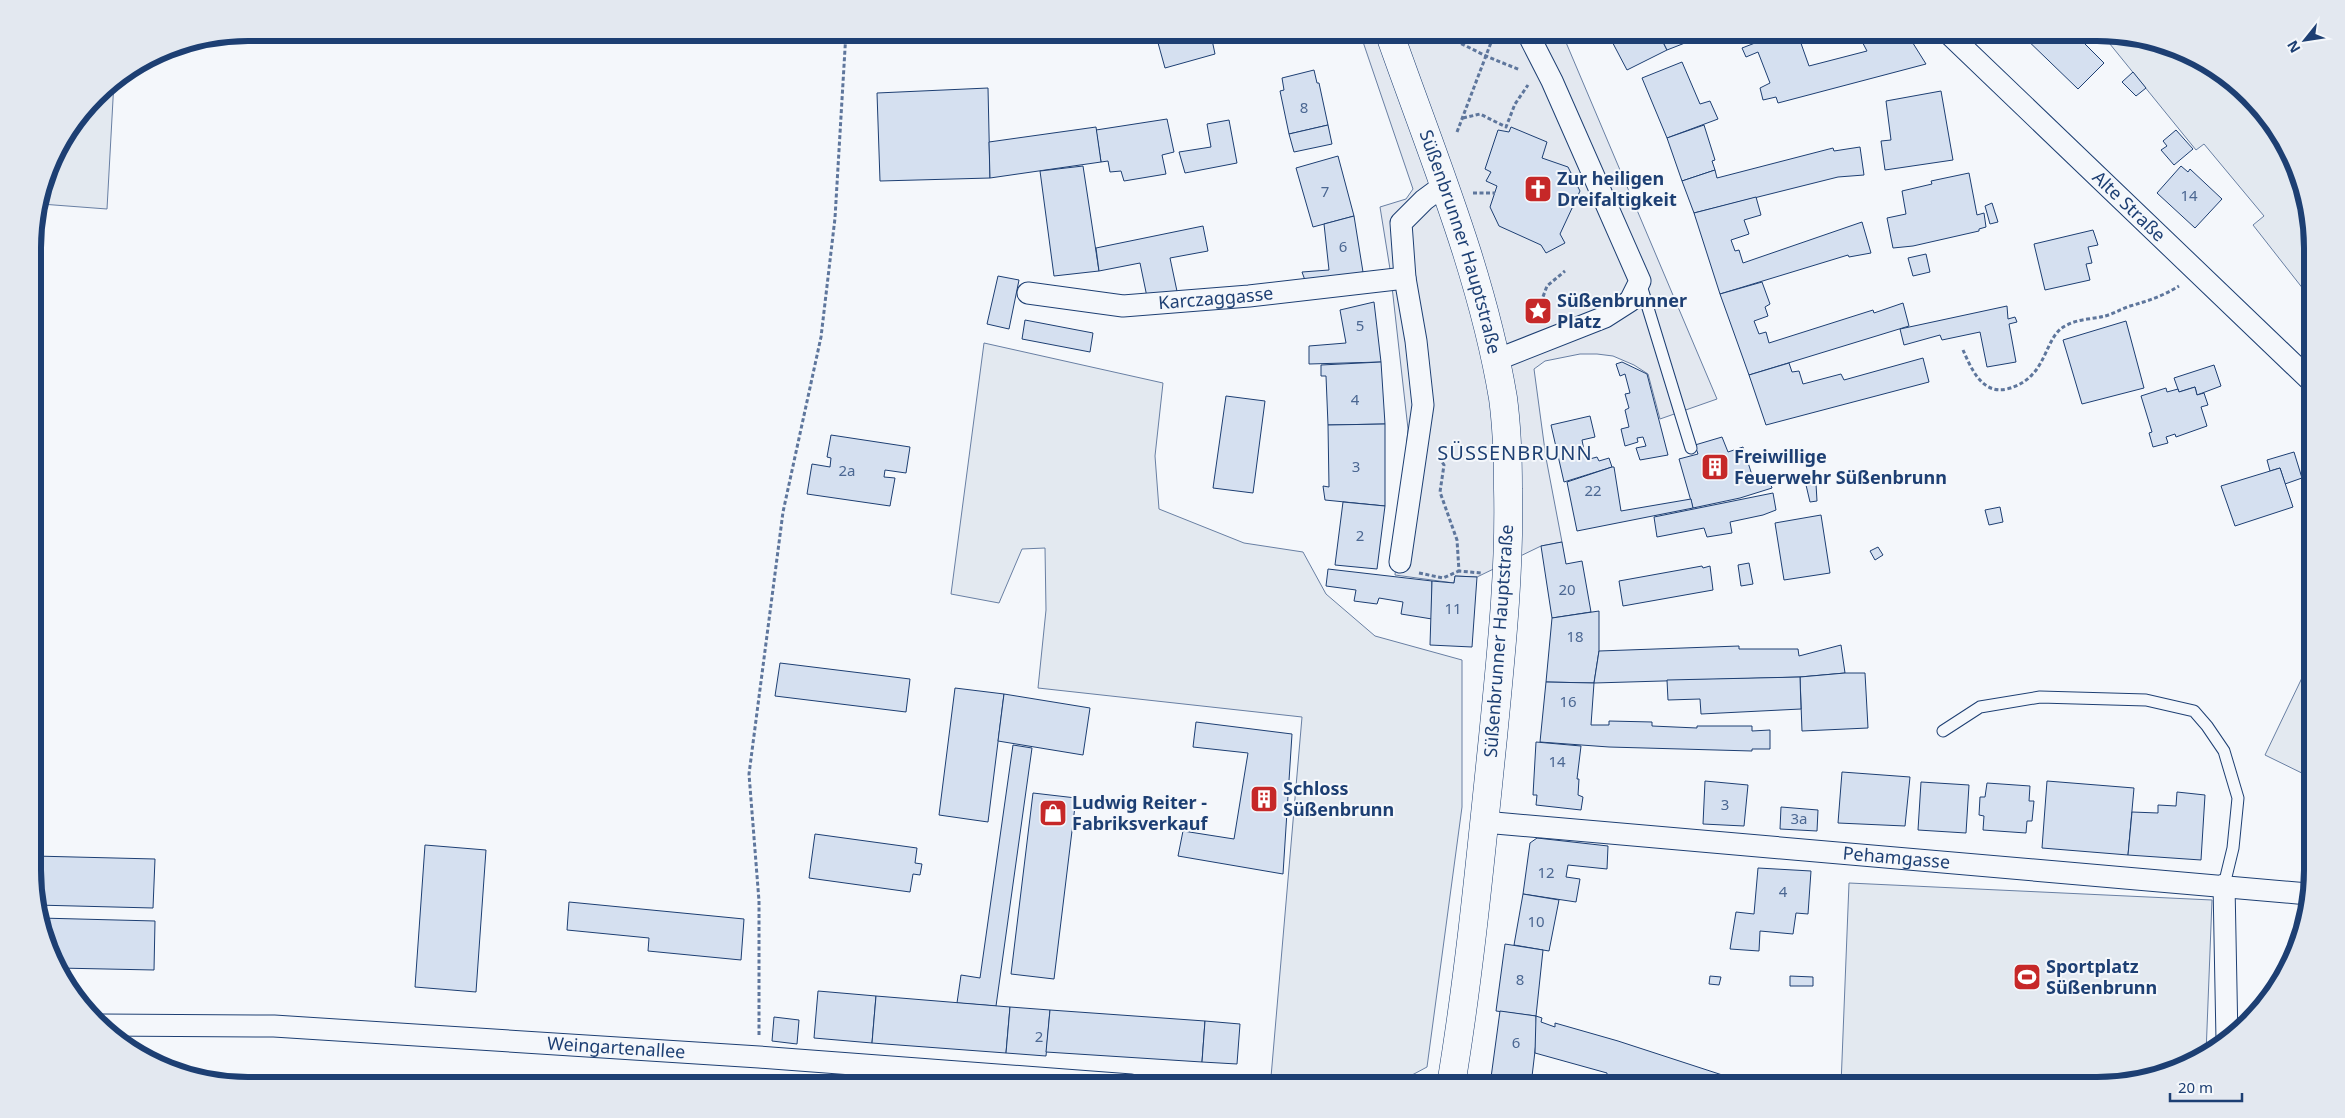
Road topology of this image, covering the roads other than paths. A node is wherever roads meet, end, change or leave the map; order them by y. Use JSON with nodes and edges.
{"nodes":[{"id":1,"x":1392,"y":41,"type":"edge"},
{"id":2,"x":1531,"y":41,"type":"edge"},
{"id":3,"x":1956,"y":41,"type":"edge"},
{"id":4,"x":1443,"y":186,"type":"junction"},
{"id":5,"x":1405,"y":278,"type":"junction"},
{"id":6,"x":1640,"y":281,"type":"junction"},
{"id":7,"x":1028,"y":293,"type":"dead end"},
{"id":8,"x":1496,"y":360,"type":"junction"},
{"id":9,"x":2304,"y":374,"type":"edge"},
{"id":10,"x":1691,"y":448,"type":"dead end"},
{"id":11,"x":1400,"y":562,"type":"road end"},
{"id":12,"x":1943,"y":731,"type":"dead end"},
{"id":13,"x":1484,"y":822,"type":"junction"},
{"id":14,"x":2224,"y":885,"type":"junction"},
{"id":15,"x":2302,"y":893,"type":"edge"},
{"id":16,"x":112,"y":1025,"type":"edge"},
{"id":17,"x":2227,"y":1031,"type":"edge"},
{"id":18,"x":1025,"y":1077,"type":"edge"},
{"id":19,"x":1452,"y":1077,"type":"edge"}],
"edges":[{"from":1,"to":4,"type":"main road","name":"Süßenbrunner Hauptstraße"},
{"from":2,"to":6,"type":"street"},
{"from":3,"to":9,"type":"street","name":"Alte Straße"},
{"from":4,"to":5,"type":"street"},
{"from":4,"to":8,"type":"main road","name":"Süßenbrunner Hauptstraße"},
{"from":5,"to":7,"type":"street","name":"Karczaggasse"},
{"from":5,"to":11,"type":"street"},
{"from":6,"to":8,"type":"street"},
{"from":6,"to":10,"type":"lane"},
{"from":8,"to":13,"type":"main road","name":"Süßenbrunner Hauptstraße"},
{"from":12,"to":14,"type":"lane"},
{"from":13,"to":14,"type":"street","name":"Pehamgasse"},
{"from":13,"to":19,"type":"main road","name":"Süßenbrunner Hauptstraße"},
{"from":14,"to":15,"type":"street","name":"Pehamgasse"},
{"from":14,"to":17,"type":"street"},
{"from":16,"to":18,"type":"street","name":"Weingartenallee"}]}
